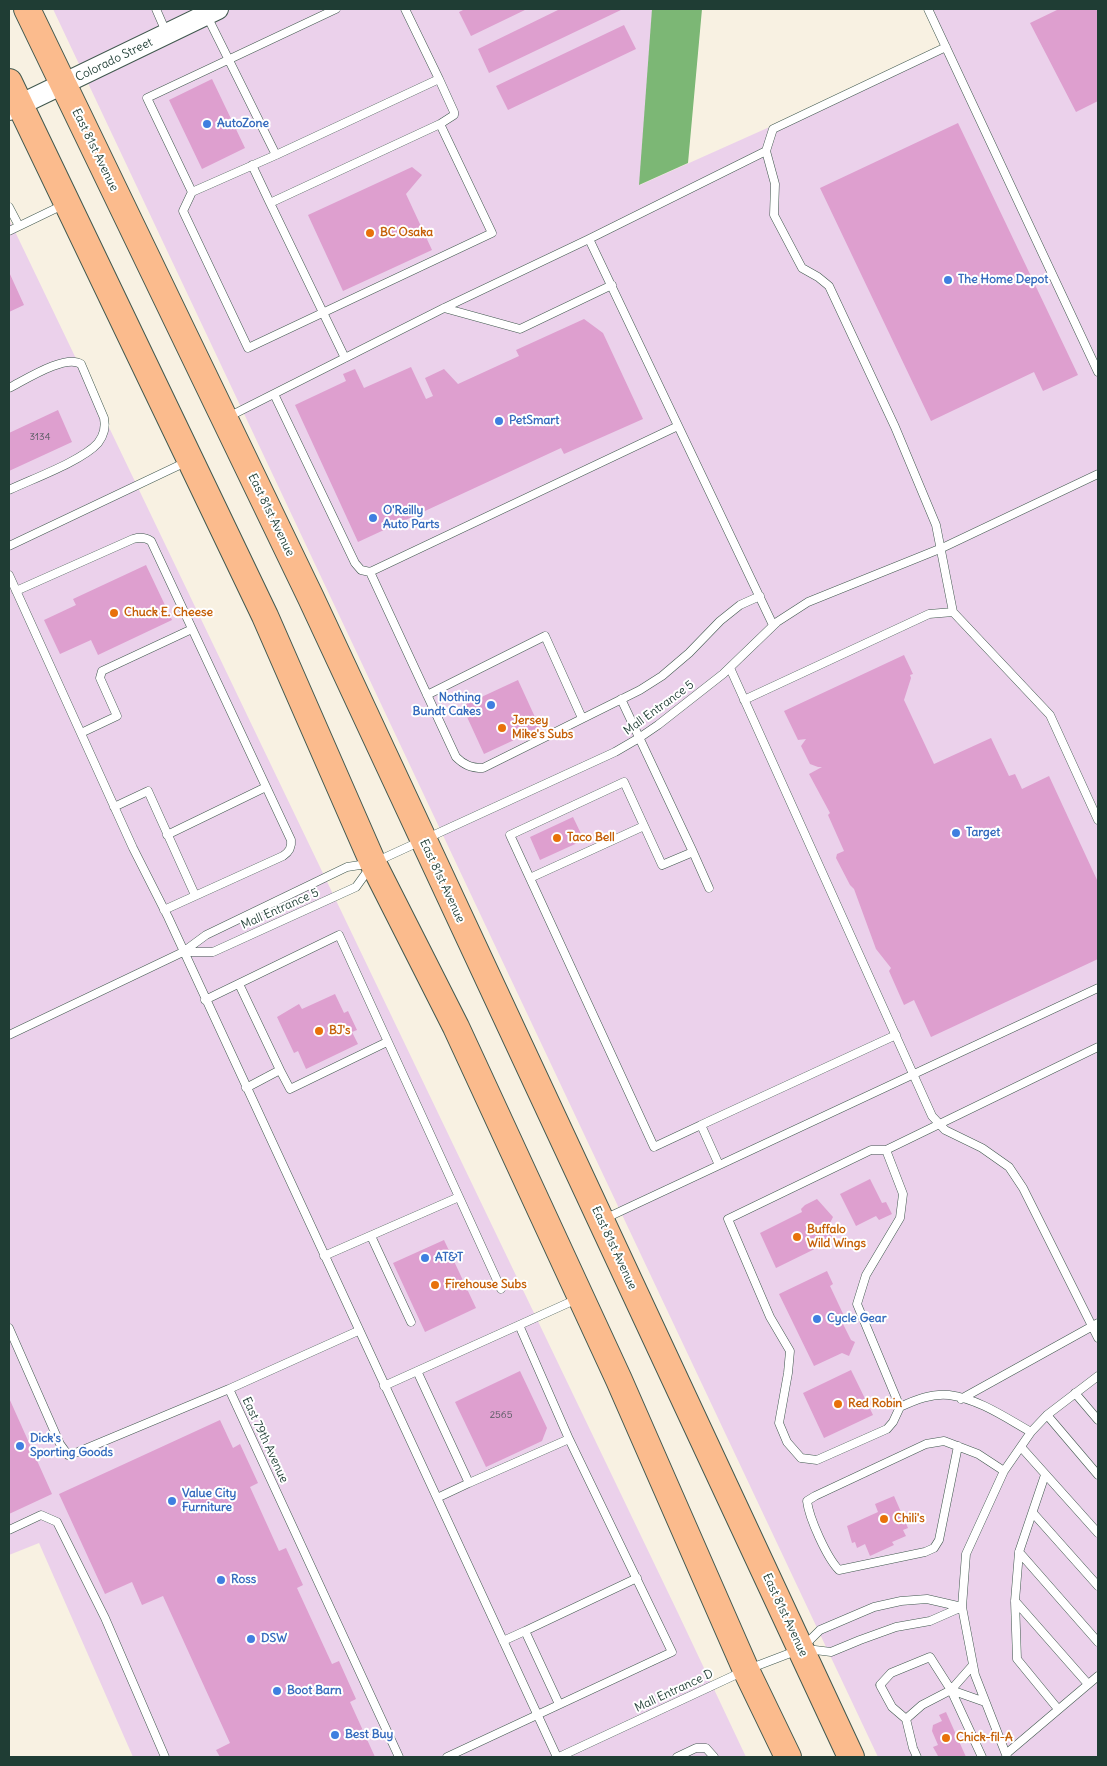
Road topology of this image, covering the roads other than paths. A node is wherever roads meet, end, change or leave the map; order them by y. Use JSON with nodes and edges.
{"nodes":[{"id":1,"x":27,"y":9,"type":"edge"},
{"id":2,"x":156,"y":9,"type":"edge"},
{"id":3,"x":336,"y":9,"type":"edge"},
{"id":4,"x":405,"y":9,"type":"edge"},
{"id":5,"x":928,"y":9,"type":"edge"},
{"id":6,"x":212,"y":12,"type":"edge"},
{"id":7,"x":167,"y":34,"type":"junction"},
{"id":8,"x":946,"y":48,"type":"junction"},
{"id":9,"x":228,"y":59,"type":"junction"},
{"id":10,"x":439,"y":79,"type":"junction"},
{"id":11,"x":9,"y":82,"type":"edge"},
{"id":12,"x":63,"y":85,"type":"junction"},
{"id":13,"x":14,"y":108,"type":"edge"},
{"id":14,"x":440,"y":124,"type":"junction"},
{"id":15,"x":766,"y":151,"type":"junction"},
{"id":16,"x":276,"y":155,"type":"junction"},
{"id":17,"x":252,"y":165,"type":"junction"},
{"id":18,"x":192,"y":192,"type":"junction"},
{"id":19,"x":270,"y":202,"type":"junction"},
{"id":20,"x":67,"y":204,"type":"junction"},
{"id":21,"x":9,"y":207,"type":"edge"},
{"id":22,"x":19,"y":226,"type":"junction"},
{"id":23,"x":9,"y":231,"type":"edge"},
{"id":24,"x":589,"y":239,"type":"junction"},
{"id":25,"x":612,"y":286,"type":"junction"},
{"id":26,"x":444,"y":308,"type":"junction"},
{"id":27,"x":323,"y":313,"type":"junction"},
{"id":28,"x":345,"y":358,"type":"junction"},
{"id":29,"x":1098,"y":372,"type":"edge"},
{"id":30,"x":9,"y":388,"type":"edge"},
{"id":31,"x":274,"y":394,"type":"junction"},
{"id":32,"x":224,"y":419,"type":"junction"},
{"id":33,"x":678,"y":426,"type":"junction"},
{"id":34,"x":190,"y":460,"type":"junction"},
{"id":35,"x":1098,"y":474,"type":"edge"},
{"id":36,"x":9,"y":490,"type":"edge"},
{"id":37,"x":9,"y":546,"type":"edge"},
{"id":38,"x":942,"y":548,"type":"junction"},
{"id":39,"x":370,"y":572,"type":"junction"},
{"id":40,"x":9,"y":575,"type":"edge"},
{"id":41,"x":16,"y":591,"type":"junction"},
{"id":42,"x":760,"y":596,"type":"junction"},
{"id":43,"x":953,"y":612,"type":"junction"},
{"id":44,"x":773,"y":625,"type":"junction"},
{"id":45,"x":192,"y":629,"type":"junction"},
{"id":46,"x":730,"y":668,"type":"junction"},
{"id":47,"x":427,"y":695,"type":"junction"},
{"id":48,"x":621,"y":699,"type":"junction"},
{"id":49,"x":744,"y":700,"type":"junction"},
{"id":50,"x":582,"y":718,"type":"junction"},
{"id":51,"x":81,"y":733,"type":"junction"},
{"id":52,"x":639,"y":738,"type":"junction"},
{"id":53,"x":266,"y":787,"type":"junction"},
{"id":54,"x":114,"y":807,"type":"junction"},
{"id":55,"x":1098,"y":820,"type":"edge"},
{"id":56,"x":644,"y":826,"type":"junction"},
{"id":57,"x":167,"y":834,"type":"junction"},
{"id":58,"x":423,"y":840,"type":"junction"},
{"id":59,"x":693,"y":852,"type":"junction"},
{"id":60,"x":373,"y":863,"type":"junction"},
{"id":61,"x":530,"y":878,"type":"junction"},
{"id":62,"x":709,"y":888,"type":"dead end"},
{"id":63,"x":195,"y":895,"type":"junction"},
{"id":64,"x":164,"y":910,"type":"junction"},
{"id":65,"x":183,"y":952,"type":"junction"},
{"id":66,"x":239,"y":984,"type":"junction"},
{"id":67,"x":1098,"y":988,"type":"edge"},
{"id":68,"x":205,"y":1000,"type":"junction"},
{"id":69,"x":9,"y":1035,"type":"edge"},
{"id":70,"x":896,"y":1035,"type":"junction"},
{"id":71,"x":388,"y":1042,"type":"junction"},
{"id":72,"x":1098,"y":1047,"type":"edge"},
{"id":73,"x":280,"y":1070,"type":"junction"},
{"id":74,"x":914,"y":1074,"type":"junction"},
{"id":75,"x":246,"y":1088,"type":"junction"},
{"id":76,"x":939,"y":1124,"type":"junction"},
{"id":77,"x":701,"y":1125,"type":"junction"},
{"id":78,"x":886,"y":1150,"type":"junction"},
{"id":79,"x":719,"y":1165,"type":"junction"},
{"id":80,"x":459,"y":1197,"type":"junction"},
{"id":81,"x":601,"y":1221,"type":"junction"},
{"id":82,"x":370,"y":1236,"type":"junction"},
{"id":83,"x":324,"y":1256,"type":"junction"},
{"id":84,"x":501,"y":1289,"type":"dead end"},
{"id":85,"x":581,"y":1297,"type":"junction"},
{"id":86,"x":411,"y":1322,"type":"dead end"},
{"id":87,"x":519,"y":1325,"type":"junction"},
{"id":88,"x":1095,"y":1325,"type":"edge"},
{"id":89,"x":9,"y":1328,"type":"edge"},
{"id":90,"x":358,"y":1331,"type":"junction"},
{"id":91,"x":1098,"y":1338,"type":"edge"},
{"id":92,"x":417,"y":1371,"type":"junction"},
{"id":93,"x":1098,"y":1376,"type":"edge"},
{"id":94,"x":384,"y":1386,"type":"junction"},
{"id":95,"x":229,"y":1390,"type":"junction"},
{"id":96,"x":1075,"y":1393,"type":"junction"},
{"id":97,"x":961,"y":1399,"type":"junction"},
{"id":98,"x":900,"y":1407,"type":"junction"},
{"id":99,"x":1047,"y":1415,"type":"junction"},
{"id":100,"x":1098,"y":1420,"type":"edge"},
{"id":101,"x":1031,"y":1432,"type":"junction"},
{"id":102,"x":569,"y":1439,"type":"junction"},
{"id":103,"x":958,"y":1446,"type":"junction"},
{"id":104,"x":1021,"y":1447,"type":"junction"},
{"id":105,"x":1004,"y":1471,"type":"junction"},
{"id":106,"x":1045,"y":1475,"type":"junction"},
{"id":107,"x":1098,"y":1475,"type":"edge"},
{"id":108,"x":469,"y":1482,"type":"junction"},
{"id":109,"x":437,"y":1498,"type":"junction"},
{"id":110,"x":1033,"y":1513,"type":"junction"},
{"id":111,"x":9,"y":1530,"type":"edge"},
{"id":112,"x":1098,"y":1533,"type":"edge"},
{"id":113,"x":1019,"y":1552,"type":"junction"},
{"id":114,"x":636,"y":1578,"type":"junction"},
{"id":115,"x":1098,"y":1586,"type":"edge"},
{"id":116,"x":1015,"y":1601,"type":"junction"},
{"id":117,"x":962,"y":1607,"type":"junction"},
{"id":118,"x":525,"y":1631,"type":"junction"},
{"id":119,"x":503,"y":1641,"type":"junction"},
{"id":120,"x":1098,"y":1642,"type":"edge"},
{"id":121,"x":800,"y":1649,"type":"junction"},
{"id":122,"x":973,"y":1664,"type":"junction"},
{"id":123,"x":746,"y":1670,"type":"junction"},
{"id":124,"x":1098,"y":1676,"type":"edge"},
{"id":125,"x":1088,"y":1684,"type":"junction"},
{"id":126,"x":951,"y":1690,"type":"junction"},
{"id":127,"x":985,"y":1702,"type":"junction"},
{"id":128,"x":559,"y":1704,"type":"junction"},
{"id":129,"x":1058,"y":1709,"type":"junction"},
{"id":130,"x":537,"y":1714,"type":"junction"},
{"id":131,"x":906,"y":1719,"type":"junction"},
{"id":132,"x":1007,"y":1756,"type":"edge"},
{"id":133,"x":165,"y":1757,"type":"edge"},
{"id":134,"x":400,"y":1757,"type":"edge"},
{"id":135,"x":447,"y":1757,"type":"edge"},
{"id":136,"x":558,"y":1757,"type":"edge"},
{"id":137,"x":677,"y":1757,"type":"edge"},
{"id":138,"x":714,"y":1757,"type":"edge"},
{"id":139,"x":788,"y":1757,"type":"edge"},
{"id":140,"x":851,"y":1757,"type":"edge"},
{"id":141,"x":917,"y":1757,"type":"edge"},
{"id":142,"x":982,"y":1757,"type":"edge"}],
"edges":[{"from":1,"to":12,"type":"highway","name":"East 81st Avenue"},
{"from":2,"to":7,"type":"lane"},
{"from":3,"to":9,"type":"lane"},
{"from":4,"to":10,"type":"lane"},
{"from":5,"to":8,"type":"lane"},
{"from":6,"to":7,"type":"street","name":"Colorado Street"},
{"from":6,"to":9,"type":"lane"},
{"from":7,"to":12,"type":"street","name":"Colorado Street"},
{"from":8,"to":15,"type":"lane"},
{"from":8,"to":29,"type":"lane"},
{"from":9,"to":16,"type":"lane"},
{"from":9,"to":18,"type":"lane"},
{"from":10,"to":14,"type":"lane"},
{"from":10,"to":16,"type":"lane"},
{"from":11,"to":13,"type":"highway"},
{"from":12,"to":13,"type":"street","name":"Colorado Street"},
{"from":12,"to":32,"type":"highway","name":"East 81st Avenue"},
{"from":13,"to":20,"type":"highway"},
{"from":14,"to":19,"type":"lane"},
{"from":14,"to":27,"type":"lane"},
{"from":15,"to":24,"type":"lane"},
{"from":15,"to":38,"type":"lane"},
{"from":16,"to":17,"type":"lane"},
{"from":17,"to":18,"type":"lane"},
{"from":17,"to":19,"type":"lane"},
{"from":18,"to":27,"type":"lane"},
{"from":19,"to":27,"type":"lane"},
{"from":20,"to":22,"type":"lane"},
{"from":20,"to":34,"type":"highway"},
{"from":21,"to":22,"type":"lane"},
{"from":22,"to":23,"type":"lane"},
{"from":24,"to":25,"type":"lane"},
{"from":24,"to":26,"type":"lane"},
{"from":25,"to":26,"type":"lane"},
{"from":25,"to":33,"type":"lane"},
{"from":26,"to":28,"type":"lane"},
{"from":27,"to":28,"type":"lane"},
{"from":28,"to":31,"type":"lane"},
{"from":30,"to":36,"type":"lane"},
{"from":31,"to":32,"type":"lane"},
{"from":31,"to":39,"type":"lane"},
{"from":32,"to":58,"type":"highway","name":"East 81st Avenue"},
{"from":33,"to":39,"type":"lane"},
{"from":33,"to":42,"type":"lane"},
{"from":34,"to":37,"type":"lane"},
{"from":34,"to":60,"type":"highway"},
{"from":35,"to":38,"type":"lane","name":"Mall Entrance 5"},
{"from":38,"to":43,"type":"lane"},
{"from":38,"to":44,"type":"lane","name":"Mall Entrance 5"},
{"from":39,"to":47,"type":"lane"},
{"from":40,"to":41,"type":"lane"},
{"from":41,"to":45,"type":"lane"},
{"from":41,"to":51,"type":"lane"},
{"from":42,"to":44,"type":"lane"},
{"from":42,"to":48,"type":"lane"},
{"from":43,"to":49,"type":"lane"},
{"from":43,"to":55,"type":"lane"},
{"from":44,"to":46,"type":"lane","name":"Mall Entrance 5"},
{"from":45,"to":51,"type":"lane"},
{"from":45,"to":53,"type":"lane"},
{"from":46,"to":49,"type":"lane"},
{"from":46,"to":52,"type":"lane","name":"Mall Entrance 5"},
{"from":47,"to":50,"type":"lane"},
{"from":47,"to":50,"type":"lane"},
{"from":48,"to":50,"type":"lane"},
{"from":48,"to":52,"type":"lane"},
{"from":49,"to":70,"type":"lane"},
{"from":51,"to":54,"type":"lane"},
{"from":52,"to":58,"type":"lane","name":"Mall Entrance 5"},
{"from":52,"to":59,"type":"lane"},
{"from":53,"to":57,"type":"lane"},
{"from":53,"to":63,"type":"lane"},
{"from":54,"to":57,"type":"lane"},
{"from":54,"to":64,"type":"lane"},
{"from":56,"to":59,"type":"lane"},
{"from":56,"to":61,"type":"lane"},
{"from":56,"to":61,"type":"lane"},
{"from":57,"to":63,"type":"lane"},
{"from":58,"to":60,"type":"lane","name":"Mall Entrance 5"},
{"from":58,"to":81,"type":"highway","name":"East 81st Avenue"},
{"from":59,"to":62,"type":"lane"},
{"from":60,"to":65,"type":"lane","name":"Mall Entrance 5"},
{"from":60,"to":65,"type":"lane","name":"Mall Entrance 5"},
{"from":60,"to":85,"type":"highway"},
{"from":61,"to":77,"type":"lane"},
{"from":63,"to":64,"type":"lane"},
{"from":64,"to":65,"type":"lane"},
{"from":65,"to":68,"type":"lane"},
{"from":65,"to":69,"type":"lane","name":"Mall Entrance 5"},
{"from":66,"to":68,"type":"lane"},
{"from":66,"to":71,"type":"lane"},
{"from":66,"to":73,"type":"lane"},
{"from":67,"to":74,"type":"lane"},
{"from":68,"to":75,"type":"lane"},
{"from":70,"to":74,"type":"lane"},
{"from":70,"to":77,"type":"lane"},
{"from":71,"to":73,"type":"lane"},
{"from":71,"to":80,"type":"lane"},
{"from":72,"to":76,"type":"lane"},
{"from":73,"to":75,"type":"lane"},
{"from":74,"to":76,"type":"lane"},
{"from":74,"to":79,"type":"lane"},
{"from":75,"to":83,"type":"lane"},
{"from":76,"to":78,"type":"lane"},
{"from":76,"to":88,"type":"lane"},
{"from":77,"to":79,"type":"lane"},
{"from":78,"to":98,"type":"lane"},
{"from":78,"to":98,"type":"lane"},
{"from":79,"to":81,"type":"lane"},
{"from":80,"to":82,"type":"lane"},
{"from":80,"to":84,"type":"lane"},
{"from":81,"to":121,"type":"highway","name":"East 81st Avenue"},
{"from":82,"to":83,"type":"lane"},
{"from":82,"to":86,"type":"lane"},
{"from":83,"to":90,"type":"lane"},
{"from":85,"to":87,"type":"lane"},
{"from":85,"to":123,"type":"highway"},
{"from":87,"to":92,"type":"lane"},
{"from":87,"to":102,"type":"lane"},
{"from":88,"to":91,"type":"lane"},
{"from":88,"to":97,"type":"lane"},
{"from":89,"to":95,"type":"lane","name":"East 79th Avenue"},
{"from":90,"to":94,"type":"lane"},
{"from":90,"to":95,"type":"lane"},
{"from":92,"to":94,"type":"lane"},
{"from":92,"to":108,"type":"lane"},
{"from":93,"to":96,"type":"lane"},
{"from":94,"to":109,"type":"lane"},
{"from":95,"to":134,"type":"lane","name":"East 79th Avenue"},
{"from":96,"to":99,"type":"lane"},
{"from":96,"to":100,"type":"lane"},
{"from":97,"to":98,"type":"lane"},
{"from":97,"to":101,"type":"lane"},
{"from":99,"to":101,"type":"lane"},
{"from":99,"to":107,"type":"lane"},
{"from":101,"to":104,"type":"lane"},
{"from":102,"to":108,"type":"lane"},
{"from":102,"to":114,"type":"lane"},
{"from":103,"to":103,"type":"lane"},
{"from":103,"to":105,"type":"lane"},
{"from":104,"to":105,"type":"lane"},
{"from":104,"to":106,"type":"lane"},
{"from":105,"to":117,"type":"lane"},
{"from":106,"to":110,"type":"lane"},
{"from":106,"to":112,"type":"lane"},
{"from":108,"to":109,"type":"lane"},
{"from":109,"to":119,"type":"lane"},
{"from":110,"to":113,"type":"lane"},
{"from":110,"to":115,"type":"lane"},
{"from":111,"to":133,"type":"lane"},
{"from":113,"to":116,"type":"lane"},
{"from":113,"to":120,"type":"lane"},
{"from":114,"to":118,"type":"lane"},
{"from":114,"to":128,"type":"lane"},
{"from":116,"to":125,"type":"lane"},
{"from":116,"to":129,"type":"lane"},
{"from":117,"to":121,"type":"lane","name":"Mall Entrance D"},
{"from":117,"to":121,"type":"lane","name":"Mall Entrance D"},
{"from":117,"to":122,"type":"lane"},
{"from":118,"to":119,"type":"lane"},
{"from":118,"to":128,"type":"lane"},
{"from":119,"to":130,"type":"lane"},
{"from":121,"to":123,"type":"lane","name":"Mall Entrance D"},
{"from":121,"to":140,"type":"highway","name":"East 81st Avenue"},
{"from":122,"to":126,"type":"lane"},
{"from":122,"to":127,"type":"lane"},
{"from":123,"to":136,"type":"lane","name":"Mall Entrance D"},
{"from":123,"to":139,"type":"highway"},
{"from":124,"to":125,"type":"lane"},
{"from":125,"to":129,"type":"lane"},
{"from":126,"to":127,"type":"lane"},
{"from":126,"to":131,"type":"lane"},
{"from":126,"to":131,"type":"lane"},
{"from":126,"to":142,"type":"lane"},
{"from":127,"to":132,"type":"lane"},
{"from":128,"to":130,"type":"lane"},
{"from":129,"to":132,"type":"lane"},
{"from":130,"to":135,"type":"lane"},
{"from":130,"to":136,"type":"lane"},
{"from":131,"to":141,"type":"lane"},
{"from":137,"to":138,"type":"lane"}]}
